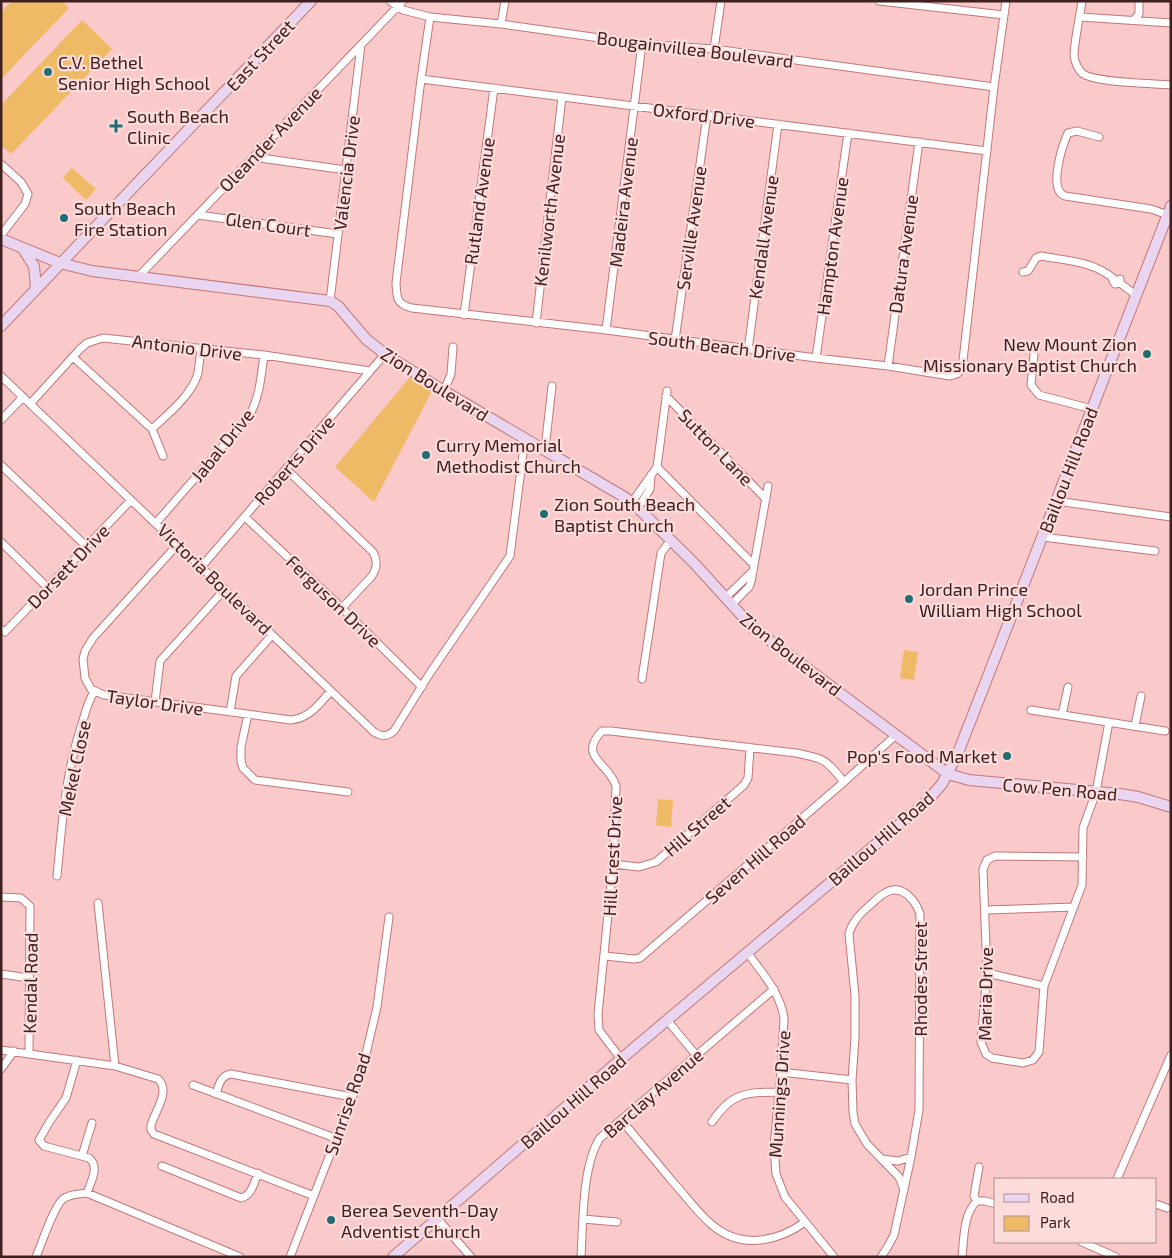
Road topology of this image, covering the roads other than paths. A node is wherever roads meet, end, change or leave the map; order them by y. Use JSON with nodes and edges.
{"nodes":[{"id":1,"x":311,"y":1,"type":"edge"},
{"id":2,"x":390,"y":1,"type":"edge"},
{"id":3,"x":505,"y":1,"type":"edge"},
{"id":4,"x":721,"y":1,"type":"edge"},
{"id":5,"x":879,"y":1,"type":"edge"},
{"id":6,"x":1006,"y":1,"type":"edge"},
{"id":7,"x":1082,"y":1,"type":"edge"},
{"id":8,"x":1140,"y":1,"type":"edge"},
{"id":9,"x":400,"y":4,"type":"edge"},
{"id":10,"x":934,"y":4,"type":"edge"},
{"id":11,"x":1004,"y":15,"type":"junction"},
{"id":12,"x":430,"y":16,"type":"junction"},
{"id":13,"x":1080,"y":17,"type":"junction"},
{"id":14,"x":1134,"y":20,"type":"junction"},
{"id":15,"x":1171,"y":23,"type":"edge"},
{"id":16,"x":500,"y":24,"type":"junction"},
{"id":17,"x":642,"y":44,"type":"junction"},
{"id":18,"x":361,"y":45,"type":"junction"},
{"id":19,"x":714,"y":49,"type":"junction"},
{"id":20,"x":421,"y":79,"type":"junction"},
{"id":21,"x":1171,"y":85,"type":"edge"},
{"id":22,"x":994,"y":87,"type":"junction"},
{"id":23,"x":494,"y":88,"type":"junction"},
{"id":24,"x":562,"y":97,"type":"junction"},
{"id":25,"x":635,"y":106,"type":"junction"},
{"id":26,"x":707,"y":115,"type":"junction"},
{"id":27,"x":778,"y":124,"type":"junction"},
{"id":28,"x":848,"y":133,"type":"junction"},
{"id":29,"x":1099,"y":137,"type":"dead end"},
{"id":30,"x":918,"y":142,"type":"junction"},
{"id":31,"x":987,"y":150,"type":"junction"},
{"id":32,"x":253,"y":157,"type":"junction"},
{"id":33,"x":1,"y":164,"type":"edge"},
{"id":34,"x":346,"y":170,"type":"junction"},
{"id":35,"x":1170,"y":213,"type":"edge"},
{"id":36,"x":198,"y":214,"type":"junction"},
{"id":37,"x":338,"y":234,"type":"junction"},
{"id":38,"x":1,"y":237,"type":"edge"},
{"id":39,"x":22,"y":248,"type":"junction"},
{"id":40,"x":60,"y":263,"type":"junction"},
{"id":41,"x":1023,"y":272,"type":"dead end"},
{"id":42,"x":138,"y":277,"type":"junction"},
{"id":43,"x":36,"y":289,"type":"junction"},
{"id":44,"x":1136,"y":296,"type":"junction"},
{"id":45,"x":330,"y":301,"type":"junction"},
{"id":46,"x":464,"y":314,"type":"junction"},
{"id":47,"x":536,"y":323,"type":"junction"},
{"id":48,"x":1,"y":326,"type":"edge"},
{"id":49,"x":606,"y":330,"type":"junction"},
{"id":50,"x":675,"y":340,"type":"junction"},
{"id":51,"x":453,"y":347,"type":"dead end"},
{"id":52,"x":201,"y":349,"type":"junction"},
{"id":53,"x":748,"y":350,"type":"junction"},
{"id":54,"x":385,"y":354,"type":"junction"},
{"id":55,"x":1034,"y":354,"type":"dead end"},
{"id":56,"x":264,"y":355,"type":"junction"},
{"id":57,"x":73,"y":357,"type":"junction"},
{"id":58,"x":816,"y":358,"type":"junction"},
{"id":59,"x":888,"y":366,"type":"junction"},
{"id":60,"x":370,"y":371,"type":"junction"},
{"id":61,"x":1,"y":376,"type":"edge"},
{"id":62,"x":552,"y":386,"type":"dead end"},
{"id":63,"x":444,"y":391,"type":"junction"},
{"id":64,"x":23,"y":397,"type":"junction"},
{"id":65,"x":30,"y":404,"type":"junction"},
{"id":66,"x":1092,"y":409,"type":"junction"},
{"id":67,"x":1,"y":420,"type":"edge"},
{"id":68,"x":152,"y":429,"type":"junction"},
{"id":69,"x":525,"y":438,"type":"junction"},
{"id":70,"x":545,"y":450,"type":"junction"},
{"id":71,"x":163,"y":456,"type":"dead end"},
{"id":72,"x":1,"y":465,"type":"edge"},
{"id":73,"x":657,"y":467,"type":"junction"},
{"id":74,"x":286,"y":469,"type":"junction"},
{"id":75,"x":768,"y":486,"type":"dead end"},
{"id":76,"x":766,"y":499,"type":"junction"},
{"id":77,"x":131,"y":500,"type":"junction"},
{"id":78,"x":1056,"y":501,"type":"junction"},
{"id":79,"x":635,"y":505,"type":"junction"},
{"id":80,"x":246,"y":517,"type":"junction"},
{"id":81,"x":1171,"y":517,"type":"edge"},
{"id":82,"x":156,"y":523,"type":"junction"},
{"id":83,"x":1043,"y":536,"type":"junction"},
{"id":84,"x":671,"y":540,"type":"junction"},
{"id":85,"x":1,"y":542,"type":"edge"},
{"id":86,"x":178,"y":544,"type":"junction"},
{"id":87,"x":86,"y":546,"type":"junction"},
{"id":88,"x":1155,"y":551,"type":"dead end"},
{"id":89,"x":202,"y":566,"type":"junction"},
{"id":90,"x":754,"y":568,"type":"junction"},
{"id":91,"x":48,"y":588,"type":"junction"},
{"id":92,"x":225,"y":589,"type":"junction"},
{"id":93,"x":728,"y":601,"type":"junction"},
{"id":94,"x":342,"y":608,"type":"junction"},
{"id":95,"x":3,"y":630,"type":"edge"},
{"id":96,"x":272,"y":635,"type":"junction"},
{"id":97,"x":642,"y":678,"type":"dead end"},
{"id":98,"x":1068,"y":686,"type":"dead end"},
{"id":99,"x":422,"y":687,"type":"junction"},
{"id":100,"x":331,"y":691,"type":"junction"},
{"id":101,"x":94,"y":692,"type":"junction"},
{"id":102,"x":1141,"y":696,"type":"dead end"},
{"id":103,"x":155,"y":702,"type":"junction"},
{"id":104,"x":1031,"y":710,"type":"dead end"},
{"id":105,"x":230,"y":712,"type":"junction"},
{"id":106,"x":248,"y":714,"type":"junction"},
{"id":107,"x":1062,"y":715,"type":"junction"},
{"id":108,"x":1109,"y":722,"type":"junction"},
{"id":109,"x":1135,"y":726,"type":"junction"},
{"id":110,"x":1165,"y":731,"type":"dead end"},
{"id":111,"x":896,"y":735,"type":"junction"},
{"id":112,"x":750,"y":749,"type":"junction"},
{"id":113,"x":948,"y":774,"type":"junction"},
{"id":114,"x":844,"y":782,"type":"junction"},
{"id":115,"x":348,"y":792,"type":"dead end"},
{"id":116,"x":1096,"y":792,"type":"junction"},
{"id":117,"x":1171,"y":807,"type":"edge"},
{"id":118,"x":1083,"y":857,"type":"junction"},
{"id":119,"x":613,"y":864,"type":"junction"},
{"id":120,"x":57,"y":876,"type":"dead end"},
{"id":121,"x":1,"y":897,"type":"edge"},
{"id":122,"x":98,"y":903,"type":"dead end"},
{"id":123,"x":1074,"y":907,"type":"junction"},
{"id":124,"x":986,"y":910,"type":"junction"},
{"id":125,"x":389,"y":917,"type":"dead end"},
{"id":126,"x":747,"y":952,"type":"junction"},
{"id":127,"x":605,"y":956,"type":"junction"},
{"id":128,"x":1,"y":974,"type":"edge"},
{"id":129,"x":987,"y":974,"type":"junction"},
{"id":130,"x":29,"y":978,"type":"junction"},
{"id":131,"x":1044,"y":986,"type":"junction"},
{"id":132,"x":774,"y":989,"type":"junction"},
{"id":133,"x":667,"y":1020,"type":"junction"},
{"id":134,"x":1,"y":1050,"type":"edge"},
{"id":135,"x":14,"y":1052,"type":"junction"},
{"id":136,"x":29,"y":1053,"type":"junction"},
{"id":137,"x":696,"y":1055,"type":"junction"},
{"id":138,"x":1171,"y":1055,"type":"edge"},
{"id":139,"x":621,"y":1059,"type":"junction"},
{"id":140,"x":77,"y":1060,"type":"junction"},
{"id":141,"x":115,"y":1066,"type":"junction"},
{"id":142,"x":1,"y":1069,"type":"edge"},
{"id":143,"x":781,"y":1072,"type":"junction"},
{"id":144,"x":852,"y":1080,"type":"junction"},
{"id":145,"x":193,"y":1085,"type":"dead end"},
{"id":146,"x":779,"y":1092,"type":"junction"},
{"id":147,"x":216,"y":1094,"type":"junction"},
{"id":148,"x":352,"y":1097,"type":"junction"},
{"id":149,"x":621,"y":1120,"type":"junction"},
{"id":150,"x":712,"y":1122,"type":"dead end"},
{"id":151,"x":92,"y":1123,"type":"dead end"},
{"id":152,"x":336,"y":1138,"type":"junction"},
{"id":153,"x":82,"y":1156,"type":"junction"},
{"id":154,"x":911,"y":1157,"type":"junction"},
{"id":155,"x":881,"y":1159,"type":"junction"},
{"id":156,"x":162,"y":1166,"type":"dead end"},
{"id":157,"x":979,"y":1167,"type":"dead end"},
{"id":158,"x":258,"y":1173,"type":"junction"},
{"id":159,"x":1117,"y":1178,"type":"edge"},
{"id":160,"x":904,"y":1190,"type":"junction"},
{"id":161,"x":86,"y":1193,"type":"junction"},
{"id":162,"x":314,"y":1196,"type":"junction"},
{"id":163,"x":977,"y":1201,"type":"junction"},
{"id":164,"x":994,"y":1203,"type":"edge"},
{"id":165,"x":1157,"y":1204,"type":"edge"},
{"id":166,"x":1167,"y":1208,"type":"dead end"},
{"id":167,"x":437,"y":1218,"type":"junction"},
{"id":168,"x":583,"y":1219,"type":"junction"},
{"id":169,"x":617,"y":1222,"type":"dead end"},
{"id":170,"x":805,"y":1222,"type":"junction"},
{"id":171,"x":1084,"y":1243,"type":"edge"},
{"id":172,"x":36,"y":1257,"type":"edge"},
{"id":173,"x":240,"y":1257,"type":"edge"},
{"id":174,"x":290,"y":1257,"type":"edge"},
{"id":175,"x":393,"y":1257,"type":"edge"},
{"id":176,"x":471,"y":1257,"type":"edge"},
{"id":177,"x":581,"y":1257,"type":"edge"},
{"id":178,"x":834,"y":1257,"type":"edge"},
{"id":179,"x":881,"y":1257,"type":"edge"},
{"id":180,"x":962,"y":1257,"type":"edge"},
{"id":181,"x":1116,"y":1257,"type":"edge"}],
"edges":[{"from":1,"to":40,"type":"main road","name":"East Street"},
{"from":2,"to":9,"type":"street","name":"Bougainvillea Boulevard"},
{"from":3,"to":16,"type":"street"},
{"from":4,"to":19,"type":"street"},
{"from":5,"to":10,"type":"street"},
{"from":6,"to":11,"type":"street","name":"South Beach Drive"},
{"from":7,"to":13,"type":"street"},
{"from":8,"to":14,"type":"street"},
{"from":9,"to":12,"type":"street","name":"Bougainvillea Boulevard"},
{"from":9,"to":18,"type":"street","name":"Oleander Avenue"},
{"from":10,"to":11,"type":"street"},
{"from":11,"to":22,"type":"street","name":"South Beach Drive"},
{"from":12,"to":16,"type":"street","name":"Bougainvillea Boulevard"},
{"from":12,"to":20,"type":"street","name":"South Beach Drive"},
{"from":13,"to":14,"type":"street"},
{"from":13,"to":21,"type":"street"},
{"from":14,"to":15,"type":"street"},
{"from":16,"to":17,"type":"street","name":"Bougainvillea Boulevard"},
{"from":17,"to":19,"type":"street","name":"Bougainvillea Boulevard"},
{"from":17,"to":25,"type":"street","name":"Madeira Avenue"},
{"from":18,"to":32,"type":"street","name":"Oleander Avenue"},
{"from":18,"to":34,"type":"street","name":"Valencia Drive"},
{"from":19,"to":22,"type":"street","name":"Bougainvillea Boulevard"},
{"from":20,"to":23,"type":"street","name":"Oxford Drive"},
{"from":20,"to":46,"type":"street","name":"South Beach Drive"},
{"from":22,"to":31,"type":"street","name":"South Beach Drive"},
{"from":23,"to":24,"type":"street","name":"Oxford Drive"},
{"from":23,"to":46,"type":"street","name":"Rutland Avenue"},
{"from":24,"to":25,"type":"street","name":"Oxford Drive"},
{"from":24,"to":47,"type":"street","name":"Kenilworth Avenue"},
{"from":25,"to":26,"type":"street","name":"Oxford Drive"},
{"from":25,"to":49,"type":"street","name":"Madeira Avenue"},
{"from":26,"to":27,"type":"street","name":"Oxford Drive"},
{"from":26,"to":50,"type":"street","name":"Serville Avenue"},
{"from":27,"to":28,"type":"street","name":"Oxford Drive"},
{"from":27,"to":53,"type":"street","name":"Kendall Avenue"},
{"from":28,"to":30,"type":"street","name":"Oxford Drive"},
{"from":28,"to":58,"type":"street","name":"Hampton Avenue"},
{"from":29,"to":35,"type":"street"},
{"from":30,"to":31,"type":"street","name":"Oxford Drive"},
{"from":30,"to":59,"type":"street","name":"Datura Avenue"},
{"from":31,"to":59,"type":"street","name":"South Beach Drive"},
{"from":32,"to":34,"type":"street"},
{"from":32,"to":36,"type":"street","name":"Oleander Avenue"},
{"from":33,"to":38,"type":"street"},
{"from":34,"to":37,"type":"street","name":"Valencia Drive"},
{"from":35,"to":44,"type":"main road","name":"Baillou Hill Road"},
{"from":36,"to":37,"type":"street","name":"Glen Court"},
{"from":36,"to":42,"type":"street","name":"Oleander Avenue"},
{"from":37,"to":45,"type":"street","name":"Valencia Drive"},
{"from":38,"to":39,"type":"main road"},
{"from":39,"to":40,"type":"main road"},
{"from":39,"to":43,"type":"main road"},
{"from":40,"to":42,"type":"main road"},
{"from":40,"to":43,"type":"main road","name":"East Street"},
{"from":41,"to":44,"type":"street"},
{"from":42,"to":45,"type":"main road"},
{"from":43,"to":48,"type":"main road","name":"East Street"},
{"from":44,"to":66,"type":"main road","name":"Baillou Hill Road"},
{"from":45,"to":54,"type":"main road","name":"Zion Boulevard"},
{"from":46,"to":47,"type":"street","name":"South Beach Drive"},
{"from":47,"to":49,"type":"street","name":"South Beach Drive"},
{"from":49,"to":50,"type":"street","name":"South Beach Drive"},
{"from":50,"to":53,"type":"street","name":"South Beach Drive"},
{"from":51,"to":63,"type":"street"},
{"from":52,"to":56,"type":"street","name":"Antonio Drive"},
{"from":52,"to":57,"type":"street","name":"Antonio Drive"},
{"from":52,"to":68,"type":"street"},
{"from":53,"to":58,"type":"street","name":"South Beach Drive"},
{"from":54,"to":60,"type":"street","name":"Roberts Drive"},
{"from":54,"to":63,"type":"main road","name":"Zion Boulevard"},
{"from":55,"to":66,"type":"street"},
{"from":56,"to":60,"type":"street","name":"Antonio Drive"},
{"from":56,"to":82,"type":"street","name":"Jabal Drive"},
{"from":57,"to":65,"type":"street","name":"Antonio Drive"},
{"from":57,"to":68,"type":"street"},
{"from":58,"to":59,"type":"street","name":"South Beach Drive"},
{"from":60,"to":74,"type":"street","name":"Roberts Drive"},
{"from":61,"to":64,"type":"street","name":"Victoria Boulevard"},
{"from":62,"to":70,"type":"street"},
{"from":63,"to":69,"type":"main road","name":"Zion Boulevard"},
{"from":64,"to":65,"type":"street","name":"Victoria Boulevard"},
{"from":64,"to":67,"type":"street"},
{"from":65,"to":77,"type":"street","name":"Victoria Boulevard"},
{"from":66,"to":78,"type":"main road","name":"Baillou Hill Road"},
{"from":68,"to":71,"type":"street"},
{"from":69,"to":70,"type":"main road","name":"Zion Boulevard"},
{"from":69,"to":99,"type":"street"},
{"from":70,"to":79,"type":"main road","name":"Zion Boulevard"},
{"from":72,"to":87,"type":"street"},
{"from":73,"to":76,"type":"street","name":"Sutton Lane"},
{"from":73,"to":79,"type":"street"},
{"from":73,"to":90,"type":"street"},
{"from":74,"to":80,"type":"street","name":"Roberts Drive"},
{"from":74,"to":94,"type":"street"},
{"from":75,"to":76,"type":"street","name":"Sutton Lane"},
{"from":76,"to":90,"type":"street","name":"Sutton Lane"},
{"from":77,"to":82,"type":"street","name":"Victoria Boulevard"},
{"from":77,"to":87,"type":"street","name":"Dorsett Drive"},
{"from":78,"to":81,"type":"street"},
{"from":78,"to":83,"type":"main road","name":"Baillou Hill Road"},
{"from":79,"to":84,"type":"main road","name":"Zion Boulevard"},
{"from":80,"to":89,"type":"street","name":"Roberts Drive"},
{"from":80,"to":94,"type":"street","name":"Ferguson Drive"},
{"from":82,"to":86,"type":"street","name":"Victoria Boulevard"},
{"from":83,"to":88,"type":"street"},
{"from":83,"to":113,"type":"main road","name":"Baillou Hill Road"},
{"from":84,"to":93,"type":"main road","name":"Zion Boulevard"},
{"from":84,"to":97,"type":"street"},
{"from":85,"to":91,"type":"street"},
{"from":86,"to":89,"type":"street","name":"Victoria Boulevard"},
{"from":86,"to":101,"type":"street","name":"Taylor Drive"},
{"from":87,"to":91,"type":"street","name":"Dorsett Drive"},
{"from":89,"to":92,"type":"street","name":"Victoria Boulevard"},
{"from":90,"to":93,"type":"street"},
{"from":91,"to":95,"type":"street","name":"Dorsett Drive"},
{"from":92,"to":96,"type":"street","name":"Victoria Boulevard"},
{"from":92,"to":103,"type":"street"},
{"from":93,"to":111,"type":"main road","name":"Zion Boulevard"},
{"from":94,"to":99,"type":"street","name":"Ferguson Drive"},
{"from":96,"to":100,"type":"street","name":"Victoria Boulevard"},
{"from":96,"to":105,"type":"street"},
{"from":98,"to":107,"type":"street"},
{"from":99,"to":100,"type":"street","name":"Victoria Boulevard"},
{"from":100,"to":106,"type":"street","name":"Taylor Drive"},
{"from":101,"to":103,"type":"street","name":"Taylor Drive"},
{"from":101,"to":120,"type":"street","name":"Mekel Close"},
{"from":102,"to":109,"type":"street"},
{"from":103,"to":105,"type":"street","name":"Taylor Drive"},
{"from":104,"to":107,"type":"street"},
{"from":105,"to":106,"type":"street","name":"Taylor Drive"},
{"from":106,"to":115,"type":"street"},
{"from":107,"to":108,"type":"street"},
{"from":108,"to":109,"type":"street"},
{"from":108,"to":116,"type":"street","name":"Maria Drive"},
{"from":109,"to":110,"type":"street"},
{"from":111,"to":113,"type":"main road","name":"Zion Boulevard"},
{"from":111,"to":114,"type":"street","name":"Seven Hill Road"},
{"from":112,"to":114,"type":"street","name":"Hill Crest Drive"},
{"from":112,"to":119,"type":"street","name":"Hill Street"},
{"from":112,"to":119,"type":"street","name":"Hill Crest Drive"},
{"from":113,"to":116,"type":"main road","name":"Cow Pen Road"},
{"from":113,"to":126,"type":"main road","name":"Baillou Hill Road"},
{"from":114,"to":127,"type":"street","name":"Seven Hill Road"},
{"from":116,"to":117,"type":"main road","name":"Cow Pen Road"},
{"from":116,"to":118,"type":"street","name":"Maria Drive"},
{"from":118,"to":123,"type":"street","name":"Maria Drive"},
{"from":118,"to":124,"type":"street","name":"Maria Drive"},
{"from":119,"to":127,"type":"street","name":"Hill Crest Drive"},
{"from":121,"to":130,"type":"street","name":"Kendal Road"},
{"from":122,"to":141,"type":"street"},
{"from":123,"to":124,"type":"street"},
{"from":123,"to":131,"type":"street","name":"Maria Drive"},
{"from":124,"to":129,"type":"street","name":"Maria Drive"},
{"from":125,"to":148,"type":"street","name":"Sunrise Road"},
{"from":126,"to":132,"type":"street","name":"Munnings Drive"},
{"from":126,"to":133,"type":"main road","name":"Baillou Hill Road"},
{"from":127,"to":139,"type":"street","name":"Hill Crest Drive"},
{"from":128,"to":130,"type":"street"},
{"from":129,"to":131,"type":"street"},
{"from":129,"to":131,"type":"street","name":"Maria Drive"},
{"from":130,"to":136,"type":"street","name":"Kendal Road"},
{"from":132,"to":137,"type":"street","name":"Barclay Avenue"},
{"from":132,"to":143,"type":"street","name":"Munnings Drive"},
{"from":133,"to":137,"type":"street"},
{"from":133,"to":139,"type":"main road","name":"Baillou Hill Road"},
{"from":134,"to":135,"type":"street"},
{"from":135,"to":136,"type":"street"},
{"from":135,"to":142,"type":"street"},
{"from":136,"to":140,"type":"street"},
{"from":137,"to":149,"type":"street","name":"Barclay Avenue"},
{"from":138,"to":159,"type":"street"},
{"from":139,"to":167,"type":"main road","name":"Baillou Hill Road"},
{"from":140,"to":141,"type":"street"},
{"from":140,"to":153,"type":"street"},
{"from":141,"to":158,"type":"street"},
{"from":143,"to":144,"type":"street"},
{"from":143,"to":146,"type":"street","name":"Munnings Drive"},
{"from":144,"to":154,"type":"street","name":"Rhodes Street"},
{"from":144,"to":155,"type":"street","name":"Rhodes Street"},
{"from":145,"to":147,"type":"street"},
{"from":146,"to":150,"type":"street"},
{"from":146,"to":170,"type":"street","name":"Munnings Drive"},
{"from":147,"to":148,"type":"street"},
{"from":147,"to":152,"type":"street"},
{"from":148,"to":152,"type":"street","name":"Sunrise Road"},
{"from":149,"to":168,"type":"street","name":"Barclay Avenue"},
{"from":149,"to":170,"type":"street"},
{"from":151,"to":153,"type":"street"},
{"from":152,"to":162,"type":"street","name":"Sunrise Road"},
{"from":153,"to":161,"type":"street"},
{"from":154,"to":155,"type":"street"},
{"from":154,"to":160,"type":"street","name":"Rhodes Street"},
{"from":155,"to":160,"type":"street","name":"Rhodes Street"},
{"from":156,"to":158,"type":"street"},
{"from":157,"to":163,"type":"street"},
{"from":158,"to":162,"type":"street"},
{"from":160,"to":179,"type":"street","name":"Rhodes Street"},
{"from":161,"to":172,"type":"street"},
{"from":161,"to":173,"type":"street"},
{"from":162,"to":174,"type":"street","name":"Sunrise Road"},
{"from":163,"to":164,"type":"street"},
{"from":163,"to":180,"type":"street"},
{"from":165,"to":166,"type":"street"},
{"from":167,"to":175,"type":"main road","name":"Baillou Hill Road"},
{"from":167,"to":176,"type":"street"},
{"from":168,"to":169,"type":"street"},
{"from":168,"to":177,"type":"street","name":"Barclay Avenue"},
{"from":170,"to":178,"type":"street","name":"Munnings Drive"},
{"from":171,"to":181,"type":"street"}]}
